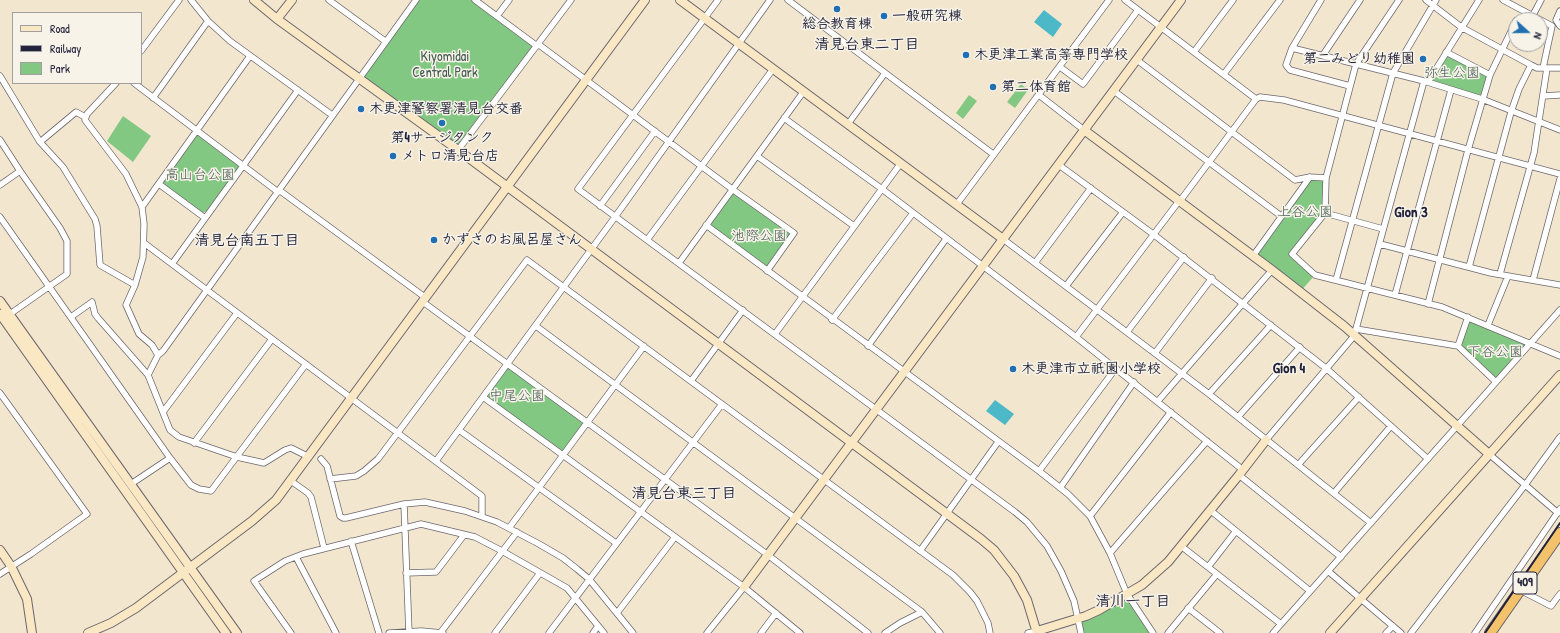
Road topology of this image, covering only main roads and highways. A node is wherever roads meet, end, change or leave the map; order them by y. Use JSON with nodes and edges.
{"nodes":[{"id":1,"x":1559,"y":536,"type":"edge"},
{"id":2,"x":1490,"y":633,"type":"edge"}],
"edges":[{"from":1,"to":2,"type":"highway","number":"409"}]}
